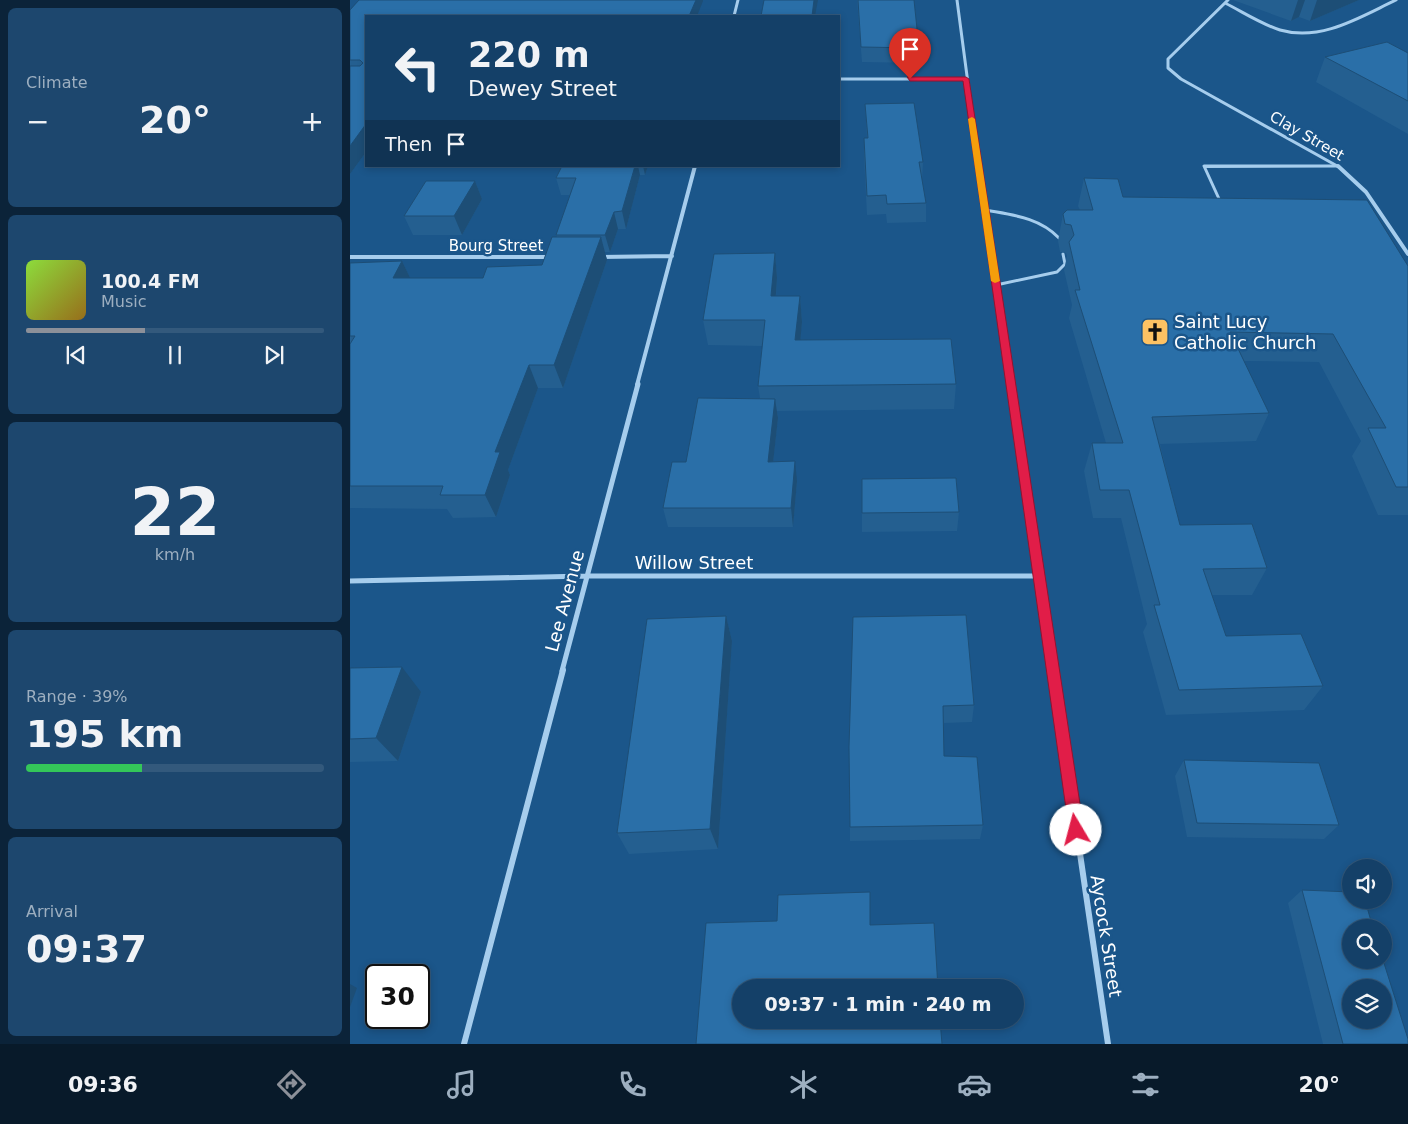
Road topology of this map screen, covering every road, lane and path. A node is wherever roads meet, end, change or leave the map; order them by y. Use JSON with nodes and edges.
{"nodes":[{"id":1,"x":738,"y":0,"type":"edge"},
{"id":2,"x":957,"y":0,"type":"edge"},
{"id":3,"x":1228,"y":0,"type":"edge"},
{"id":4,"x":1396,"y":0,"type":"edge"},
{"id":5,"x":1225,"y":4,"type":"junction"},
{"id":6,"x":734,"y":15,"type":"edge"},
{"id":7,"x":840,"y":79,"type":"edge"},
{"id":8,"x":966,"y":79,"type":"junction"},
{"id":9,"x":1338,"y":166,"type":"junction"},
{"id":10,"x":695,"y":167,"type":"edge"},
{"id":11,"x":1221,"y":204,"type":"edge"},
{"id":12,"x":985,"y":210,"type":"junction"},
{"id":13,"x":1380,"y":223,"type":"edge"},
{"id":14,"x":1388,"y":225,"type":"junction"},
{"id":15,"x":1059,"y":238,"type":"dead end"},
{"id":16,"x":1063,"y":254,"type":"dead end"},
{"id":17,"x":1408,"y":254,"type":"edge"},
{"id":18,"x":672,"y":256,"type":"junction"},
{"id":19,"x":350,"y":257,"type":"edge"},
{"id":20,"x":554,"y":257,"type":"edge"},
{"id":21,"x":593,"y":257,"type":"edge"},
{"id":22,"x":996,"y":285,"type":"junction"},
{"id":23,"x":588,"y":576,"type":"junction"},
{"id":24,"x":1038,"y":576,"type":"junction"},
{"id":25,"x":350,"y":581,"type":"edge"},
{"id":26,"x":464,"y":1044,"type":"edge"},
{"id":27,"x":1108,"y":1044,"type":"edge"}],
"edges":[{"from":1,"to":6,"type":"street"},
{"from":2,"to":8,"type":"street","name":"Aycock Street"},
{"from":3,"to":5,"type":"street"},
{"from":4,"to":5,"type":"street"},
{"from":5,"to":9,"type":"street","name":"Clay Street"},
{"from":7,"to":8,"type":"street"},
{"from":8,"to":12,"type":"street","name":"Aycock Street"},
{"from":9,"to":11,"type":"lane"},
{"from":9,"to":14,"type":"street","name":"Clay Street"},
{"from":10,"to":18,"type":"street","name":"Lee Avenue"},
{"from":12,"to":15,"type":"lane"},
{"from":12,"to":22,"type":"street","name":"Aycock Street"},
{"from":13,"to":14,"type":"lane"},
{"from":14,"to":17,"type":"street","name":"Clay Street"},
{"from":16,"to":22,"type":"lane"},
{"from":18,"to":21,"type":"street"},
{"from":18,"to":23,"type":"street","name":"Lee Avenue"},
{"from":19,"to":20,"type":"street","name":"Bourg Street"},
{"from":22,"to":24,"type":"street","name":"Aycock Street"},
{"from":23,"to":24,"type":"street","name":"Willow Street"},
{"from":23,"to":25,"type":"street","name":"Willow Street"},
{"from":23,"to":26,"type":"street","name":"Lee Avenue"},
{"from":24,"to":27,"type":"street","name":"Aycock Street"}]}
